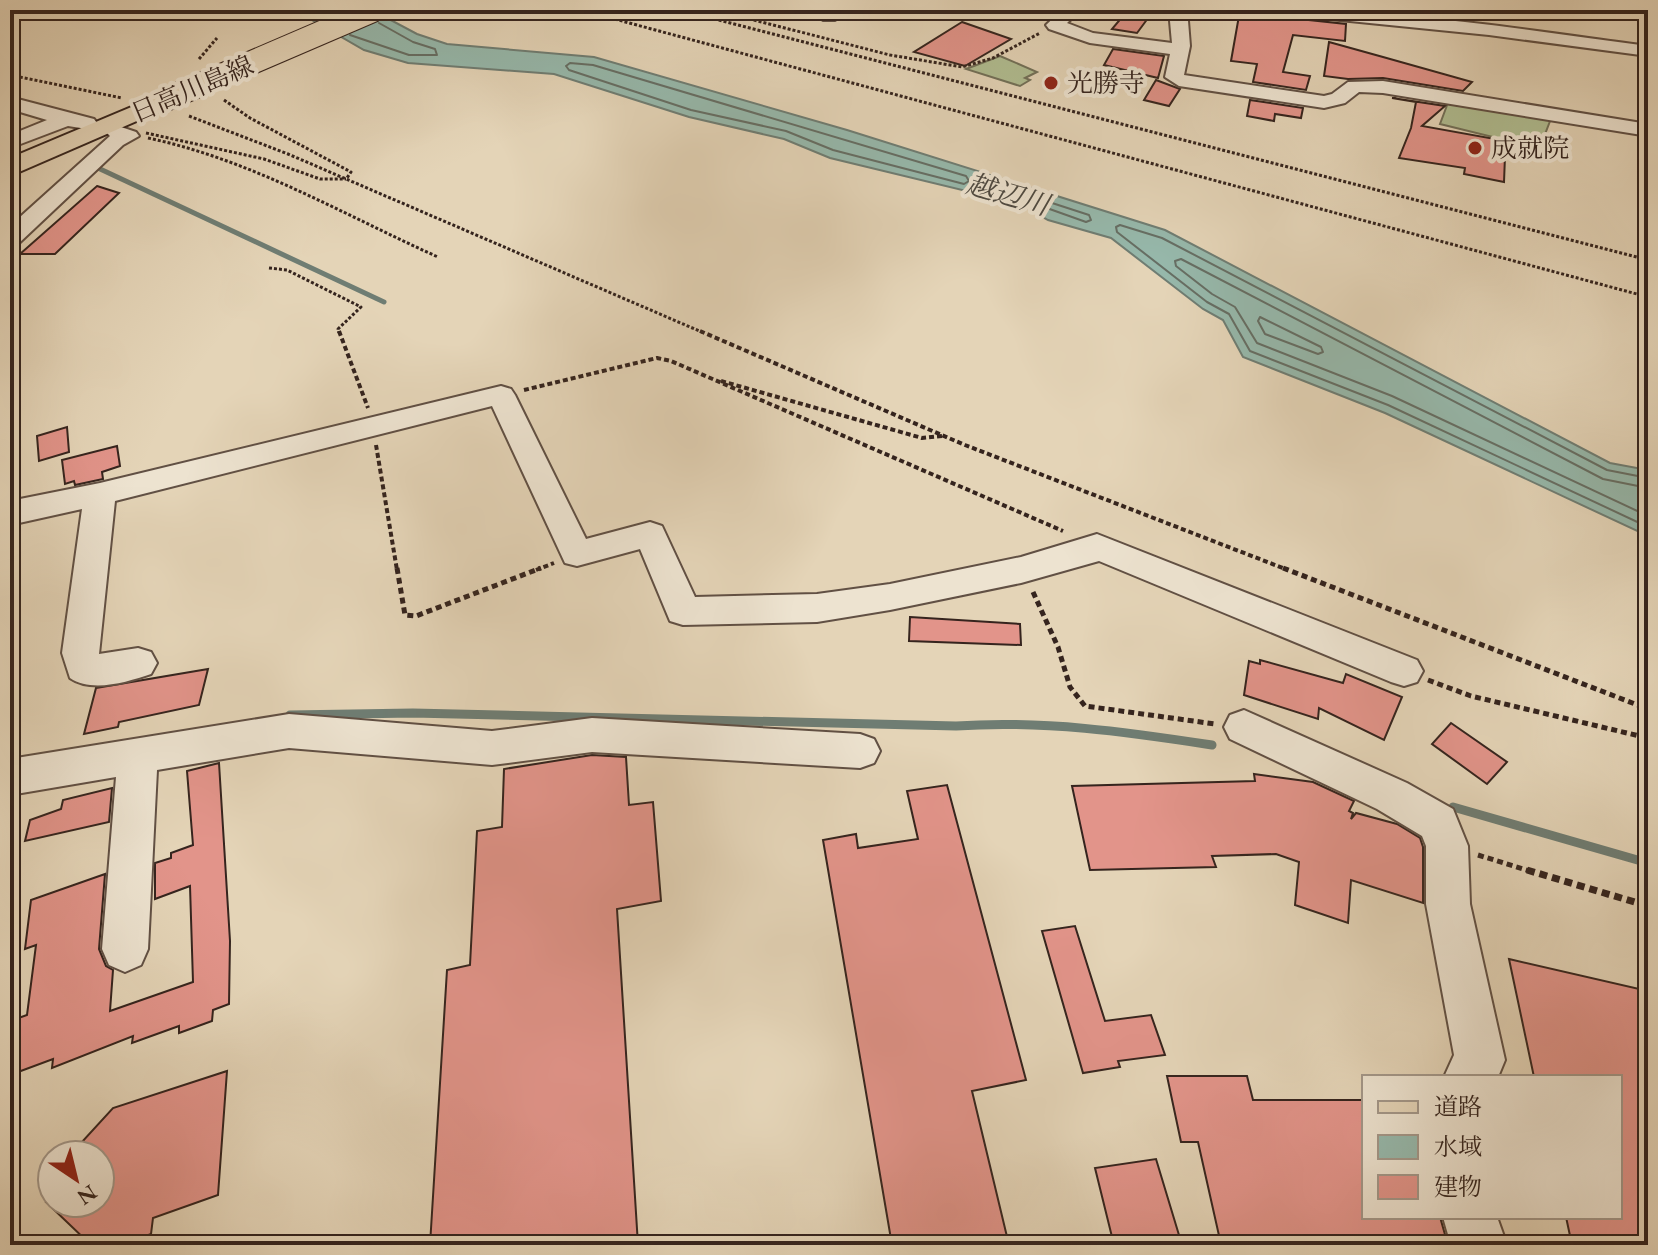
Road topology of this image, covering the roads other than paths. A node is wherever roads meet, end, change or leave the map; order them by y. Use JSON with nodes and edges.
{"nodes":[{"id":1,"x":374,"y":10,"type":"edge"},
{"id":2,"x":1072,"y":10,"type":"edge"},
{"id":3,"x":1182,"y":10,"type":"edge"},
{"id":4,"x":1290,"y":10,"type":"edge"},
{"id":5,"x":1180,"y":50,"type":"junction"},
{"id":6,"x":1648,"y":51,"type":"edge"},
{"id":7,"x":10,"y":103,"type":"edge"},
{"id":8,"x":64,"y":120,"type":"junction"},
{"id":9,"x":87,"y":123,"type":"dead end"},
{"id":10,"x":1648,"y":130,"type":"edge"},
{"id":11,"x":122,"y":133,"type":"road end"},
{"id":12,"x":10,"y":142,"type":"edge"},
{"id":13,"x":10,"y":168,"type":"edge"},
{"id":14,"x":16,"y":229,"type":"edge"},
{"id":15,"x":100,"y":494,"type":"junction"},
{"id":16,"x":10,"y":513,"type":"edge"},
{"id":17,"x":138,"y":663,"type":"dead end"},
{"id":18,"x":1404,"y":671,"type":"road end"},
{"id":19,"x":1244,"y":727,"type":"road end"},
{"id":20,"x":860,"y":751,"type":"dead end"},
{"id":21,"x":138,"y":758,"type":"junction"},
{"id":22,"x":10,"y":777,"type":"edge"},
{"id":23,"x":125,"y":949,"type":"dead end"},
{"id":24,"x":1470,"y":1075,"type":"edge"},
{"id":25,"x":1471,"y":1219,"type":"edge"},
{"id":26,"x":1479,"y":1245,"type":"edge"}],
"edges":[{"from":1,"to":13,"type":"main road","name":"日高川島線","bridge":true},
{"from":2,"to":5,"type":"street"},
{"from":3,"to":5,"type":"street"},
{"from":4,"to":6,"type":"street"},
{"from":5,"to":10,"type":"street"},
{"from":7,"to":8,"type":"street"},
{"from":8,"to":9,"type":"street"},
{"from":8,"to":12,"type":"street"},
{"from":11,"to":14,"type":"street"},
{"from":15,"to":16,"type":"street"},
{"from":15,"to":17,"type":"street"},
{"from":15,"to":18,"type":"street"},
{"from":19,"to":24,"type":"street"},
{"from":20,"to":21,"type":"street"},
{"from":21,"to":22,"type":"street"},
{"from":21,"to":23,"type":"street"},
{"from":25,"to":26,"type":"street"}]}
